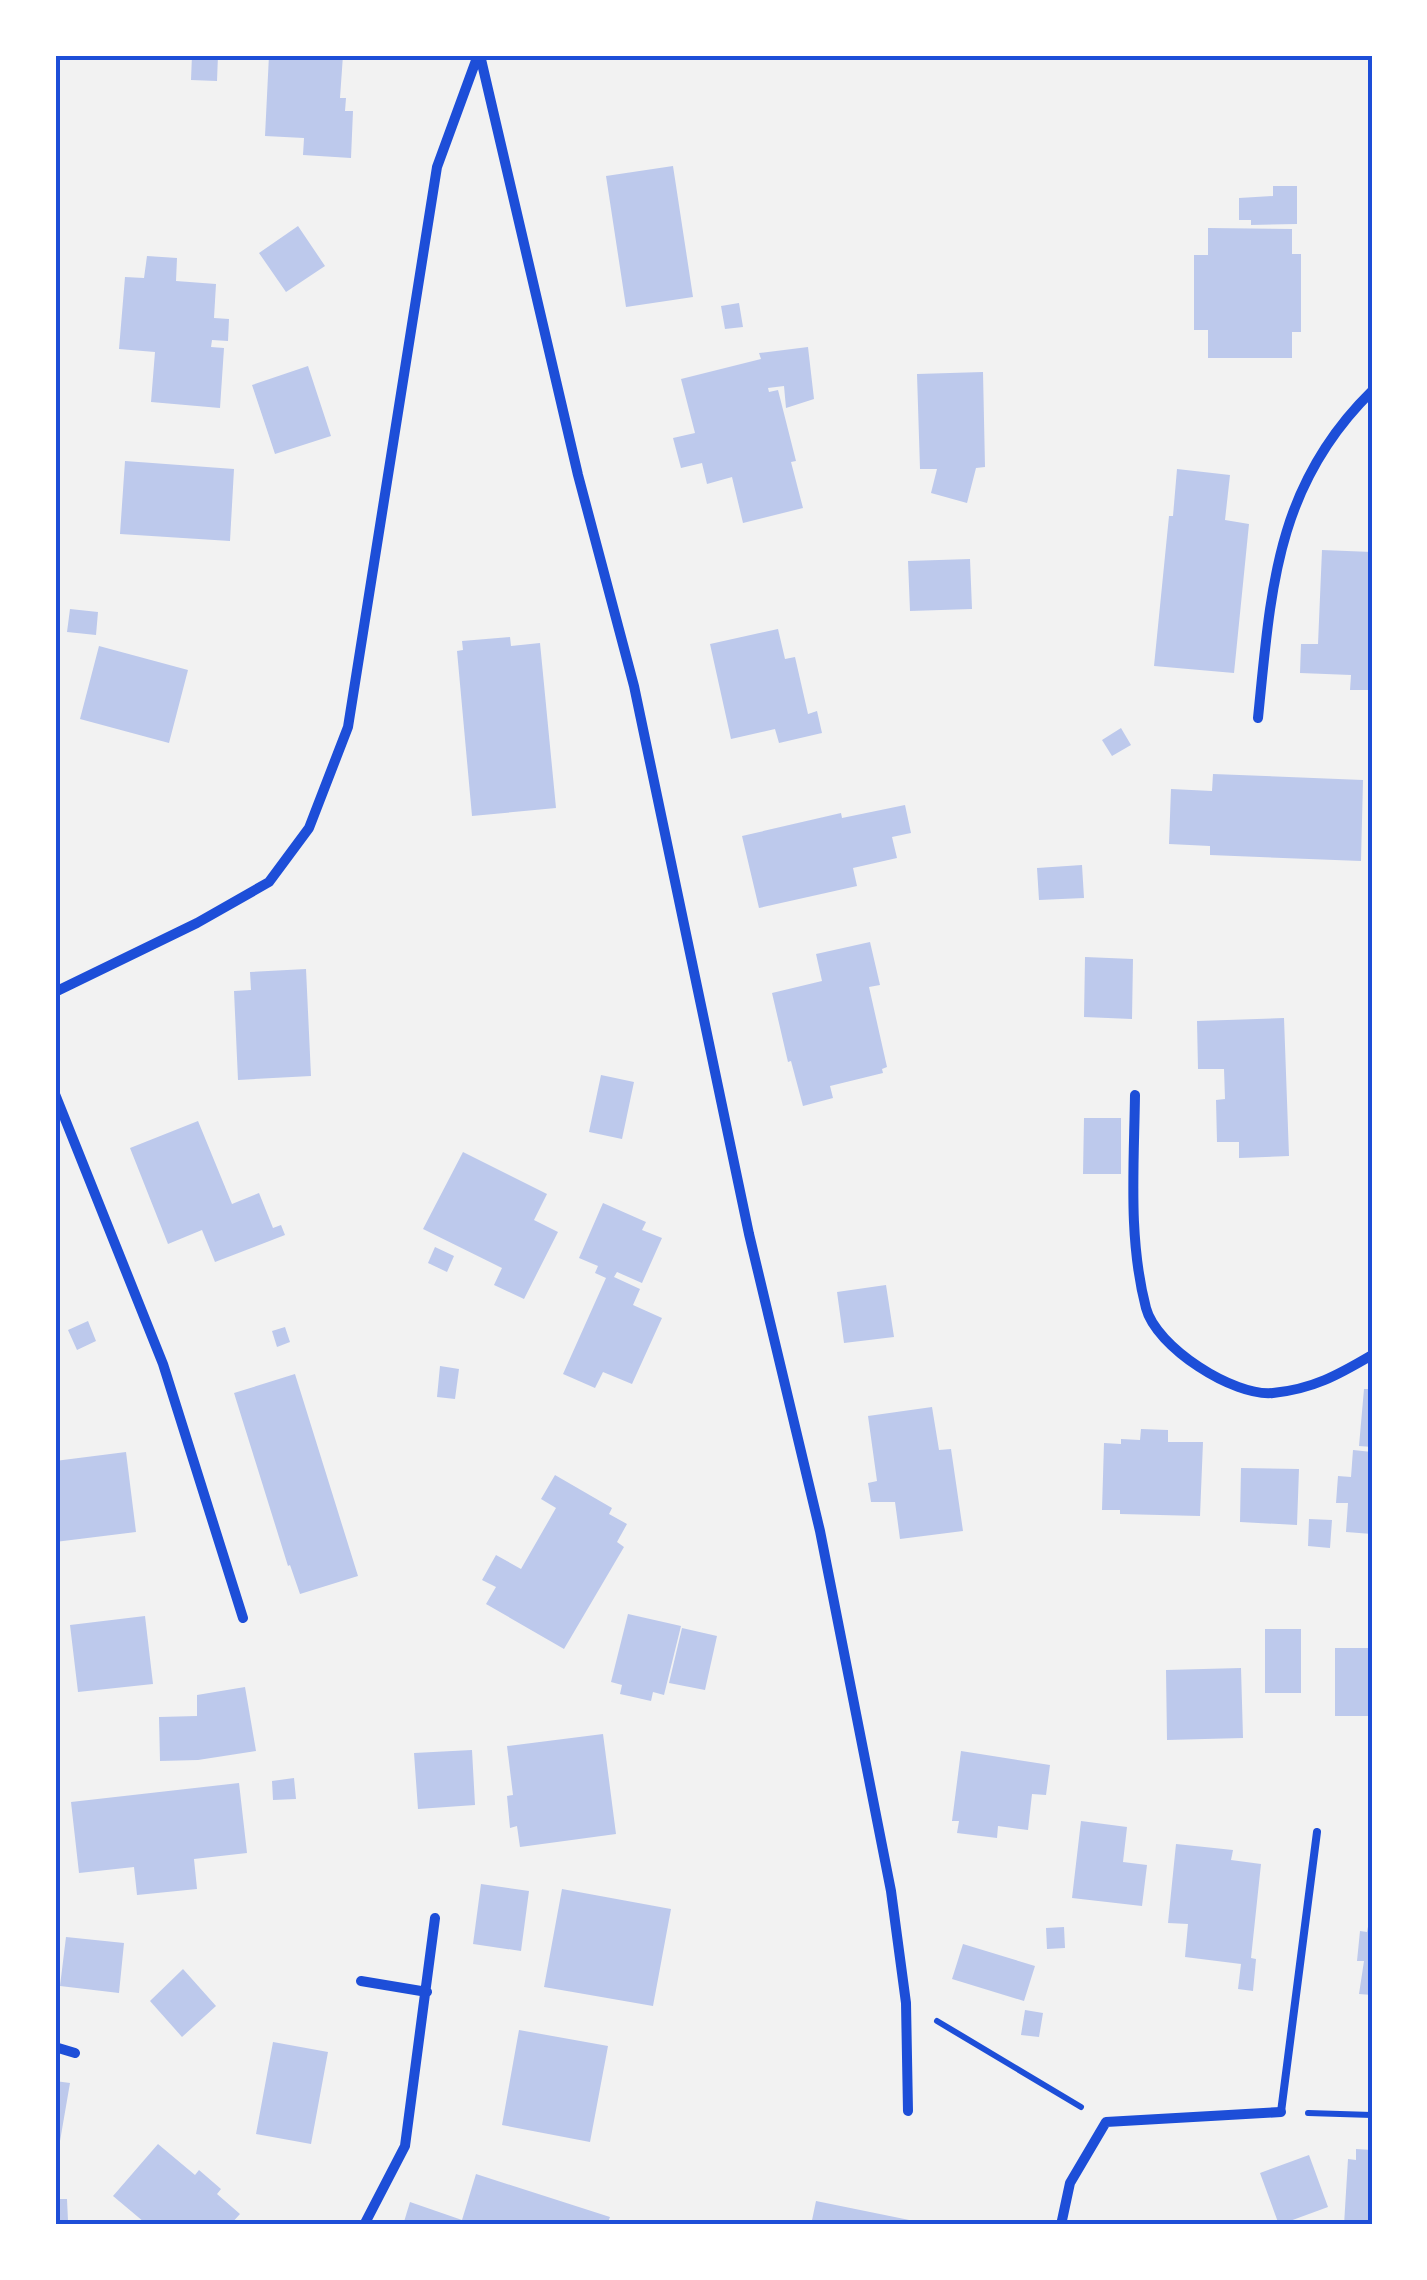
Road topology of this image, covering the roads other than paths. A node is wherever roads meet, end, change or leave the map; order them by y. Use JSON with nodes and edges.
{"nodes":[{"id":1,"x":479,"y":55,"type":"edge"},
{"id":2,"x":1372,"y":390,"type":"edge"},
{"id":3,"x":1258,"y":718,"type":"dead end"},
{"id":4,"x":55,"y":992,"type":"edge"},
{"id":5,"x":55,"y":1094,"type":"edge"},
{"id":6,"x":1135,"y":1096,"type":"dead end"},
{"id":7,"x":1372,"y":1356,"type":"edge"},
{"id":8,"x":243,"y":1618,"type":"dead end"},
{"id":9,"x":1317,"y":1832,"type":"dead end"},
{"id":10,"x":435,"y":1918,"type":"dead end"},
{"id":11,"x":361,"y":1980,"type":"dead end"},
{"id":12,"x":428,"y":1992,"type":"junction"},
{"id":13,"x":55,"y":2047,"type":"edge"},
{"id":14,"x":75,"y":2052,"type":"dead end"},
{"id":15,"x":908,"y":2111,"type":"dead end"},
{"id":16,"x":1281,"y":2112,"type":"joint"},
{"id":17,"x":364,"y":2225,"type":"edge"},
{"id":18,"x":1061,"y":2225,"type":"edge"}],
"edges":[{"from":1,"to":4,"type":"street"},
{"from":1,"to":15,"type":"street"},
{"from":2,"to":3,"type":"street"},
{"from":5,"to":8,"type":"street"},
{"from":6,"to":7,"type":"street"},
{"from":9,"to":16,"type":"lane"},
{"from":10,"to":12,"type":"street"},
{"from":11,"to":12,"type":"street"},
{"from":12,"to":17,"type":"street"},
{"from":13,"to":14,"type":"street"},
{"from":16,"to":18,"type":"street"}]}
